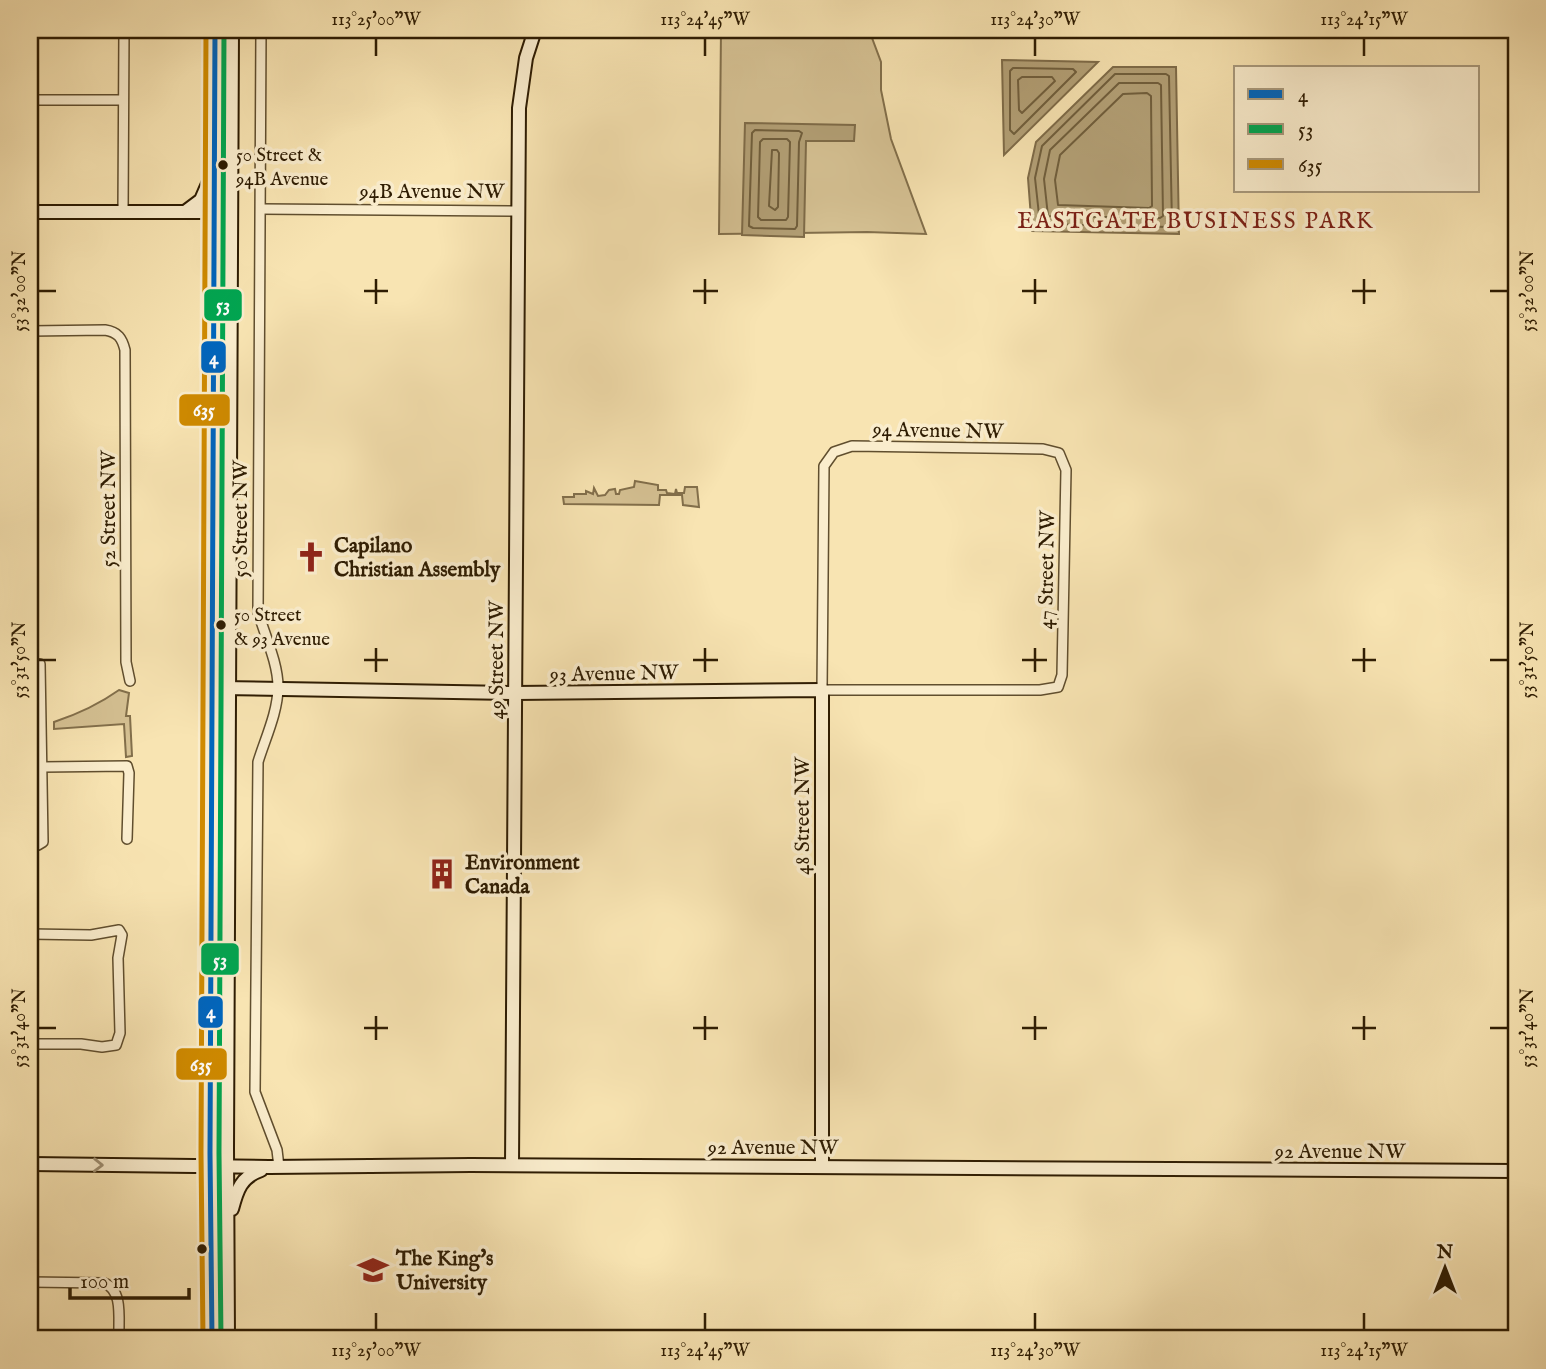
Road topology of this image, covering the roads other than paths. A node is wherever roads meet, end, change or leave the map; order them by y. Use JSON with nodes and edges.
{"nodes":[{"id":1,"x":124,"y":30,"type":"edge"},
{"id":2,"x":215,"y":30,"type":"edge"},
{"id":3,"x":232,"y":30,"type":"edge"},
{"id":4,"x":261,"y":30,"type":"edge"},
{"id":5,"x":535,"y":30,"type":"edge"},
{"id":6,"x":30,"y":100,"type":"edge"},
{"id":7,"x":123,"y":100,"type":"junction"},
{"id":8,"x":215,"y":167,"type":"junction"},
{"id":9,"x":261,"y":209,"type":"junction"},
{"id":10,"x":519,"y":211,"type":"junction"},
{"id":11,"x":30,"y":212,"type":"edge"},
{"id":12,"x":123,"y":212,"type":"junction"},
{"id":13,"x":185,"y":212,"type":"junction"},
{"id":14,"x":215,"y":212,"type":"junction"},
{"id":15,"x":231,"y":212,"type":"junction"},
{"id":16,"x":30,"y":331,"type":"edge"},
{"id":17,"x":1059,"y":453,"type":"joint"},
{"id":18,"x":824,"y":466,"type":"joint"},
{"id":19,"x":30,"y":664,"type":"edge"},
{"id":20,"x":130,"y":681,"type":"dead end"},
{"id":21,"x":1058,"y":687,"type":"joint"},
{"id":22,"x":212,"y":688,"type":"junction"},
{"id":23,"x":229,"y":688,"type":"junction"},
{"id":24,"x":278,"y":688,"type":"junction"},
{"id":25,"x":822,"y":690,"type":"junction"},
{"id":26,"x":516,"y":693,"type":"junction"},
{"id":27,"x":43,"y":767,"type":"junction"},
{"id":28,"x":127,"y":839,"type":"dead end"},
{"id":29,"x":30,"y":845,"type":"edge"},
{"id":30,"x":30,"y":934,"type":"edge"},
{"id":31,"x":30,"y":1044,"type":"edge"},
{"id":32,"x":30,"y":1164,"type":"edge"},
{"id":33,"x":512,"y":1165,"type":"junction"},
{"id":34,"x":209,"y":1167,"type":"junction"},
{"id":35,"x":227,"y":1167,"type":"junction"},
{"id":36,"x":274,"y":1167,"type":"junction"},
{"id":37,"x":822,"y":1167,"type":"junction"},
{"id":38,"x":1516,"y":1171,"type":"edge"},
{"id":39,"x":227,"y":1226,"type":"junction"},
{"id":40,"x":30,"y":1282,"type":"edge"},
{"id":41,"x":119,"y":1339,"type":"edge"},
{"id":42,"x":212,"y":1339,"type":"edge"},
{"id":43,"x":228,"y":1339,"type":"edge"}],
"edges":[{"from":1,"to":7,"type":"street"},
{"from":2,"to":8,"type":"main road","name":"50 Street NW"},
{"from":3,"to":15,"type":"main road","name":"50 Street NW"},
{"from":4,"to":9,"type":"street","name":"50 Street NW"},
{"from":5,"to":10,"type":"main road","name":"49 Street NW"},
{"from":6,"to":7,"type":"street"},
{"from":7,"to":12,"type":"street"},
{"from":8,"to":13,"type":"main road"},
{"from":8,"to":14,"type":"main road","name":"50 Street NW"},
{"from":9,"to":10,"type":"street","name":"94B Avenue NW"},
{"from":9,"to":24,"type":"street","name":"50 Street NW"},
{"from":10,"to":26,"type":"main road","name":"49 Street NW"},
{"from":11,"to":12,"type":"main road"},
{"from":12,"to":13,"type":"main road"},
{"from":13,"to":14,"type":"main road"},
{"from":14,"to":15,"type":"main road"},
{"from":14,"to":22,"type":"main road","name":"50 Street NW"},
{"from":15,"to":23,"type":"main road","name":"50 Street NW"},
{"from":16,"to":20,"type":"street","name":"52 Street NW"},
{"from":17,"to":18,"type":"street","name":"94 Avenue NW"},
{"from":17,"to":21,"type":"street","name":"47 Street NW"},
{"from":18,"to":25,"type":"street","name":"48 Street NW"},
{"from":19,"to":27,"type":"street"},
{"from":21,"to":25,"type":"street","name":"93 Avenue NW"},
{"from":22,"to":23,"type":"main road","name":"93 Avenue NW"},
{"from":22,"to":34,"type":"main road","name":"50 Street NW"},
{"from":23,"to":24,"type":"main road","name":"93 Avenue NW"},
{"from":23,"to":35,"type":"main road","name":"50 Street NW"},
{"from":24,"to":26,"type":"main road","name":"93 Avenue NW"},
{"from":24,"to":36,"type":"street","name":"50 Street NW"},
{"from":25,"to":26,"type":"main road","name":"93 Avenue NW"},
{"from":25,"to":37,"type":"main road","name":"48 Street NW"},
{"from":26,"to":33,"type":"main road","name":"49 Street NW"},
{"from":27,"to":28,"type":"street"},
{"from":27,"to":29,"type":"street"},
{"from":30,"to":31,"type":"street"},
{"from":32,"to":34,"type":"main road","name":"92 Avenue NW","one_way":true},
{"from":33,"to":36,"type":"main road","name":"92 Avenue NW"},
{"from":33,"to":37,"type":"main road","name":"92 Avenue NW"},
{"from":34,"to":35,"type":"main road","name":"92 Avenue NW"},
{"from":34,"to":42,"type":"main road","name":"50 Street NW"},
{"from":35,"to":36,"type":"main road","name":"92 Avenue NW"},
{"from":35,"to":39,"type":"main road","name":"50 Street NW"},
{"from":36,"to":39,"type":"main road"},
{"from":37,"to":38,"type":"main road","name":"92 Avenue NW"},
{"from":39,"to":43,"type":"main road","name":"50 Street NW"},
{"from":40,"to":41,"type":"street"}]}
